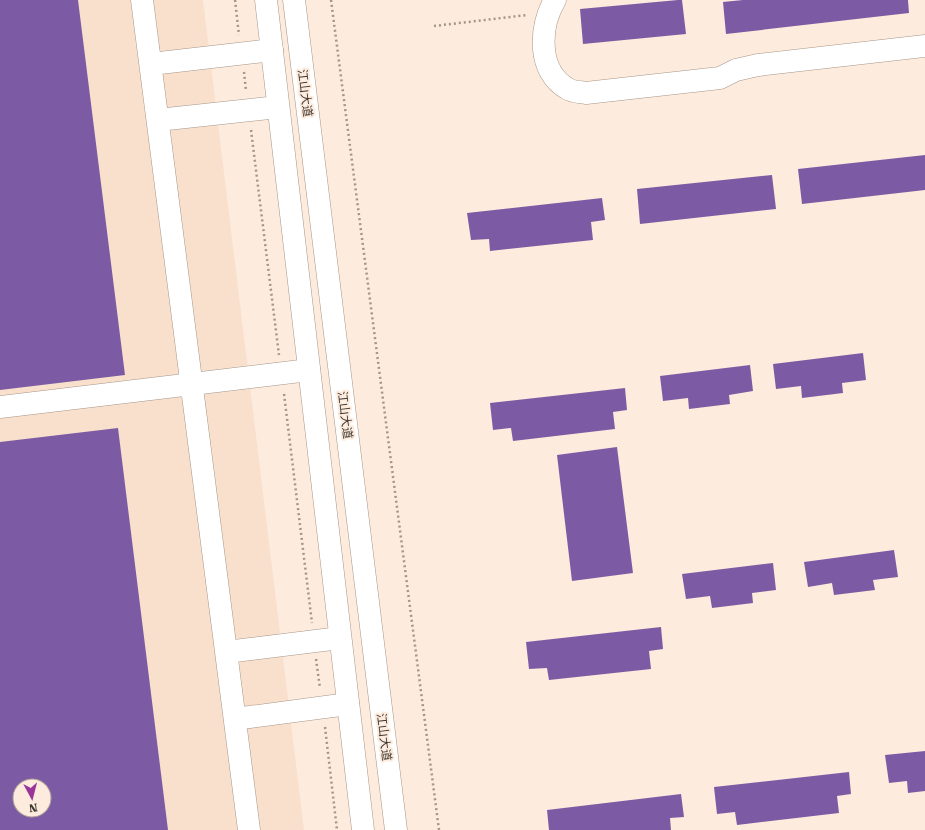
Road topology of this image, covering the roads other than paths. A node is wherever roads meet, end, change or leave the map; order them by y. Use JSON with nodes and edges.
{"nodes":[{"id":1,"x":142,"y":0,"type":"edge"},
{"id":2,"x":266,"y":0,"type":"edge"},
{"id":3,"x":294,"y":0,"type":"edge"},
{"id":4,"x":552,"y":6,"type":"edge"},
{"id":5,"x":925,"y":46,"type":"edge"},
{"id":6,"x":272,"y":50,"type":"junction"},
{"id":7,"x":151,"y":64,"type":"junction"},
{"id":8,"x":278,"y":107,"type":"junction"},
{"id":9,"x":158,"y":120,"type":"junction"},
{"id":10,"x":309,"y":370,"type":"junction"},
{"id":11,"x":192,"y":383,"type":"junction"},
{"id":12,"x":0,"y":407,"type":"edge"},
{"id":13,"x":340,"y":638,"type":"junction"},
{"id":14,"x":226,"y":652,"type":"junction"},
{"id":15,"x":348,"y":704,"type":"junction"},
{"id":16,"x":235,"y":719,"type":"junction"},
{"id":17,"x":249,"y":830,"type":"edge"},
{"id":18,"x":363,"y":830,"type":"edge"},
{"id":19,"x":396,"y":830,"type":"edge"}],
"edges":[{"from":1,"to":7,"type":"main road"},
{"from":2,"to":6,"type":"main road"},
{"from":3,"to":19,"type":"main road","name":"江山大道"},
{"from":4,"to":5,"type":"main road"},
{"from":6,"to":7,"type":"main road"},
{"from":6,"to":8,"type":"main road"},
{"from":7,"to":9,"type":"main road"},
{"from":8,"to":9,"type":"main road"},
{"from":8,"to":10,"type":"main road"},
{"from":9,"to":11,"type":"main road"},
{"from":10,"to":11,"type":"main road"},
{"from":10,"to":13,"type":"main road"},
{"from":11,"to":12,"type":"main road"},
{"from":11,"to":14,"type":"main road"},
{"from":13,"to":14,"type":"main road"},
{"from":13,"to":15,"type":"main road"},
{"from":14,"to":16,"type":"main road"},
{"from":15,"to":16,"type":"main road"},
{"from":15,"to":18,"type":"main road"},
{"from":16,"to":17,"type":"main road"}]}
